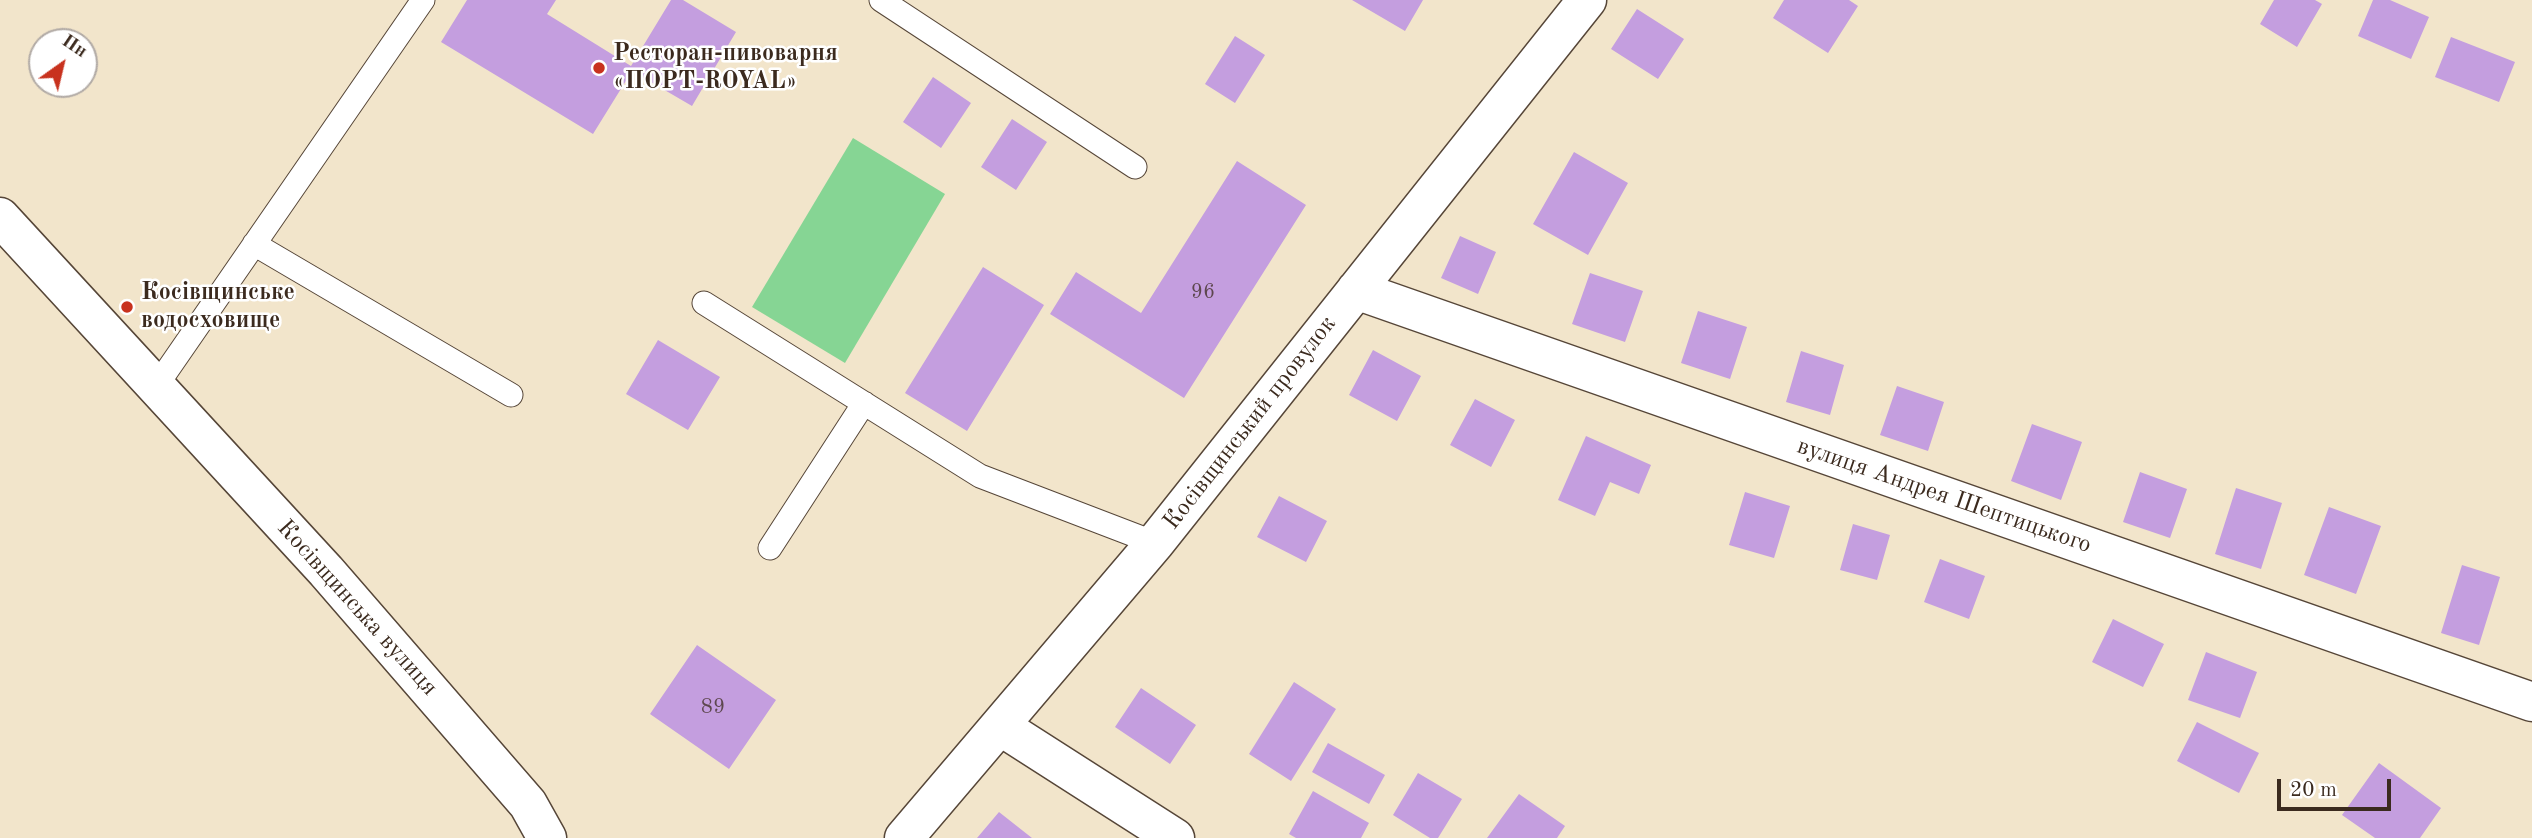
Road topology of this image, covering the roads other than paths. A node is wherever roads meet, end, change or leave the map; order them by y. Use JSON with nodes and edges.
{"nodes":[{"id":1,"x":423,"y":0,"type":"edge"},
{"id":2,"x":1587,"y":0,"type":"edge"},
{"id":3,"x":885,"y":1,"type":"edge"},
{"id":4,"x":1135,"y":167,"type":"dead end"},
{"id":5,"x":0,"y":217,"type":"edge"},
{"id":6,"x":254,"y":244,"type":"junction"},
{"id":7,"x":1356,"y":290,"type":"junction"},
{"id":8,"x":704,"y":303,"type":"dead end"},
{"id":9,"x":155,"y":388,"type":"junction"},
{"id":10,"x":511,"y":395,"type":"dead end"},
{"id":11,"x":863,"y":403,"type":"junction"},
{"id":12,"x":1155,"y":543,"type":"junction"},
{"id":13,"x":770,"y":548,"type":"dead end"},
{"id":14,"x":2532,"y":702,"type":"edge"},
{"id":15,"x":1000,"y":726,"type":"junction"},
{"id":16,"x":547,"y":838,"type":"edge"},
{"id":17,"x":904,"y":838,"type":"edge"},
{"id":18,"x":1175,"y":838,"type":"edge"}],
"edges":[{"from":1,"to":6,"type":"lane"},
{"from":2,"to":7,"type":"street","name":"Косівщинський провулок"},
{"from":3,"to":4,"type":"lane"},
{"from":5,"to":9,"type":"street","name":"Косівщинська вулиця"},
{"from":6,"to":9,"type":"lane"},
{"from":6,"to":10,"type":"lane"},
{"from":7,"to":12,"type":"street","name":"Косівщинський провулок"},
{"from":7,"to":14,"type":"street","name":"вулиця Андрея Шептицького"},
{"from":8,"to":11,"type":"lane"},
{"from":9,"to":16,"type":"street","name":"Косівщинська вулиця"},
{"from":11,"to":12,"type":"lane"},
{"from":11,"to":13,"type":"lane"},
{"from":12,"to":15,"type":"street","name":"Косівщинський провулок"},
{"from":15,"to":17,"type":"street","name":"Косівщинський провулок"},
{"from":15,"to":18,"type":"street"}]}
